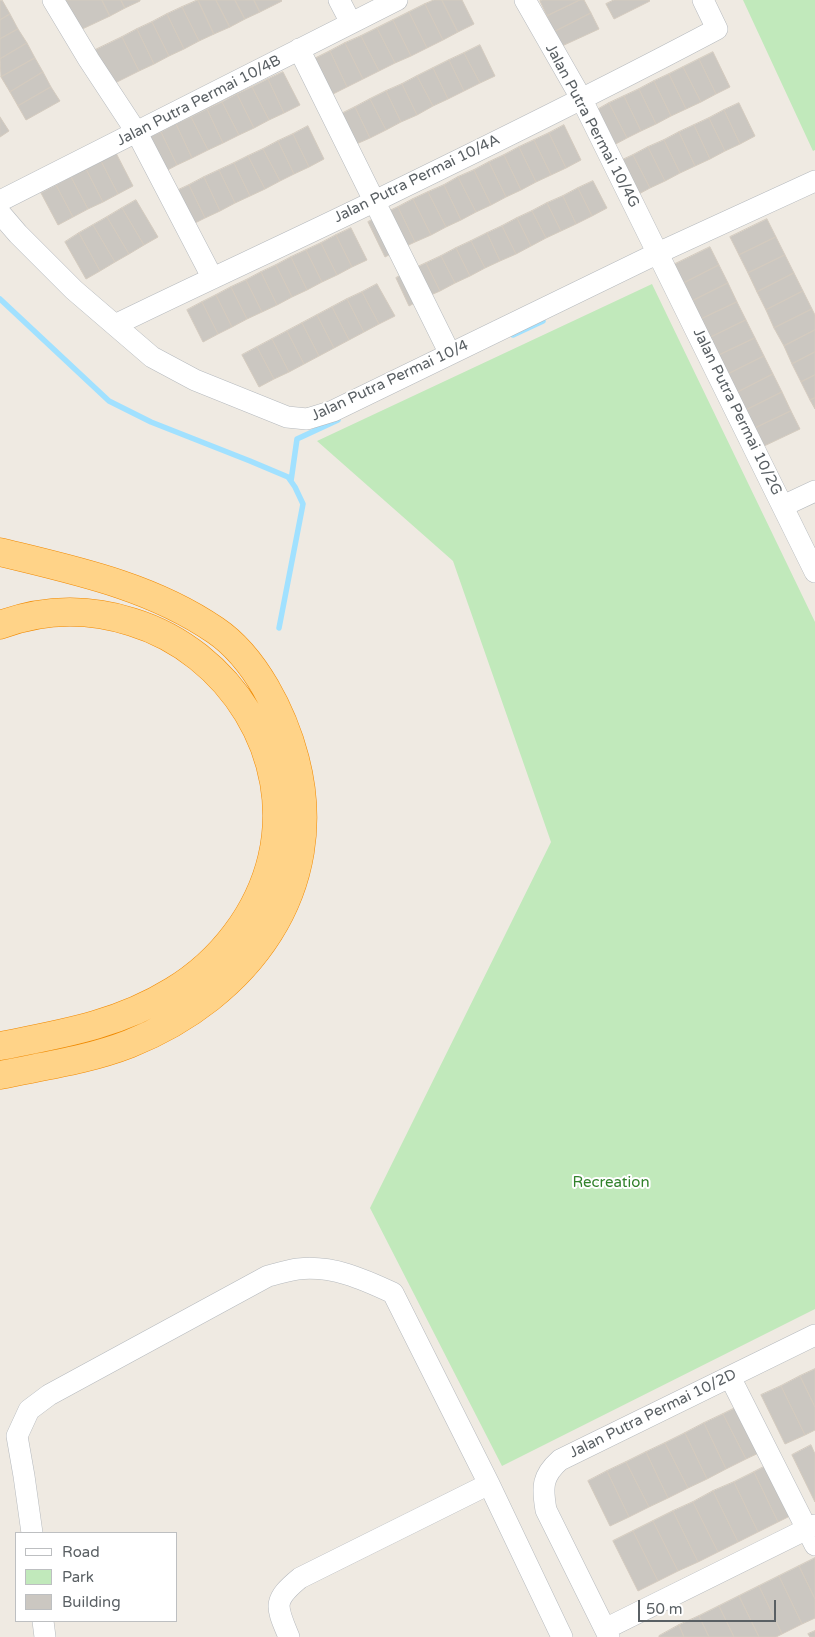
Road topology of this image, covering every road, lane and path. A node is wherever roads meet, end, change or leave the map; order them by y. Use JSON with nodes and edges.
{"nodes":[{"id":1,"x":53,"y":0,"type":"edge"},
{"id":2,"x":339,"y":0,"type":"edge"},
{"id":3,"x":397,"y":0,"type":"edge"},
{"id":4,"x":525,"y":0,"type":"edge"},
{"id":5,"x":703,"y":0,"type":"edge"},
{"id":6,"x":351,"y":23,"type":"junction"},
{"id":7,"x":299,"y":49,"type":"junction"},
{"id":8,"x":581,"y":98,"type":"junction"},
{"id":9,"x":137,"y":133,"type":"junction"},
{"id":10,"x":814,"y":184,"type":"edge"},
{"id":11,"x":374,"y":201,"type":"junction"},
{"id":12,"x":0,"y":202,"type":"edge"},
{"id":13,"x":0,"y":213,"type":"edge"},
{"id":14,"x":658,"y":253,"type":"junction"},
{"id":15,"x":212,"y":277,"type":"junction"},
{"id":16,"x":115,"y":325,"type":"junction"},
{"id":17,"x":450,"y":354,"type":"junction"},
{"id":18,"x":815,"y":491,"type":"edge"},
{"id":19,"x":783,"y":506,"type":"junction"},
{"id":20,"x":0,"y":552,"type":"edge"},
{"id":21,"x":815,"y":572,"type":"edge"},
{"id":22,"x":0,"y":625,"type":"edge"},
{"id":23,"x":0,"y":1046,"type":"edge"},
{"id":24,"x":0,"y":1075,"type":"edge"},
{"id":25,"x":815,"y":1335,"type":"edge"},
{"id":26,"x":730,"y":1377,"type":"junction"},
{"id":27,"x":489,"y":1484,"type":"junction"},
{"id":28,"x":32,"y":1532,"type":"edge"},
{"id":29,"x":812,"y":1533,"type":"edge"},
{"id":30,"x":43,"y":1622,"type":"edge"},
{"id":31,"x":607,"y":1633,"type":"edge"},
{"id":32,"x":45,"y":1637,"type":"edge"},
{"id":33,"x":289,"y":1637,"type":"edge"},
{"id":34,"x":562,"y":1637,"type":"edge"}],
"edges":[{"from":1,"to":9,"type":"street"},
{"from":2,"to":6,"type":"street"},
{"from":3,"to":6,"type":"street","name":"Jalan Putra Permai 10/4B"},
{"from":4,"to":8,"type":"street","name":"Jalan Putra Permai 10/4G"},
{"from":5,"to":8,"type":"street","name":"Jalan Putra Permai 10/4A"},
{"from":6,"to":7,"type":"street","name":"Jalan Putra Permai 10/4B"},
{"from":7,"to":9,"type":"street","name":"Jalan Putra Permai 10/4B"},
{"from":7,"to":11,"type":"street"},
{"from":8,"to":11,"type":"street","name":"Jalan Putra Permai 10/4A"},
{"from":8,"to":14,"type":"street","name":"Jalan Putra Permai 10/4G"},
{"from":9,"to":12,"type":"street","name":"Jalan Putra Permai 10/4B"},
{"from":9,"to":15,"type":"street"},
{"from":10,"to":14,"type":"street","name":"Jalan Putra Permai 10/4"},
{"from":11,"to":15,"type":"street","name":"Jalan Putra Permai 10/4A"},
{"from":11,"to":17,"type":"street"},
{"from":13,"to":16,"type":"street","name":"Jalan Putra Permai 10/4"},
{"from":14,"to":17,"type":"street","name":"Jalan Putra Permai 10/4"},
{"from":14,"to":19,"type":"street","name":"Jalan Putra Permai 10/2G"},
{"from":15,"to":16,"type":"street","name":"Jalan Putra Permai 10/4A"},
{"from":16,"to":17,"type":"street","name":"Jalan Putra Permai 10/4"},
{"from":18,"to":19,"type":"street"},
{"from":19,"to":21,"type":"street","name":"Jalan Putra Permai 10/2G"},
{"from":20,"to":24,"type":"highway"},
{"from":22,"to":23,"type":"highway"},
{"from":25,"to":26,"type":"street","name":"Jalan Putra Permai 10/2D"},
{"from":26,"to":29,"type":"street"},
{"from":26,"to":31,"type":"street","name":"Jalan Putra Permai 10/2D"},
{"from":27,"to":28,"type":"street"},
{"from":27,"to":33,"type":"street"},
{"from":27,"to":34,"type":"street"},
{"from":29,"to":31,"type":"street"},
{"from":30,"to":32,"type":"street"}]}
